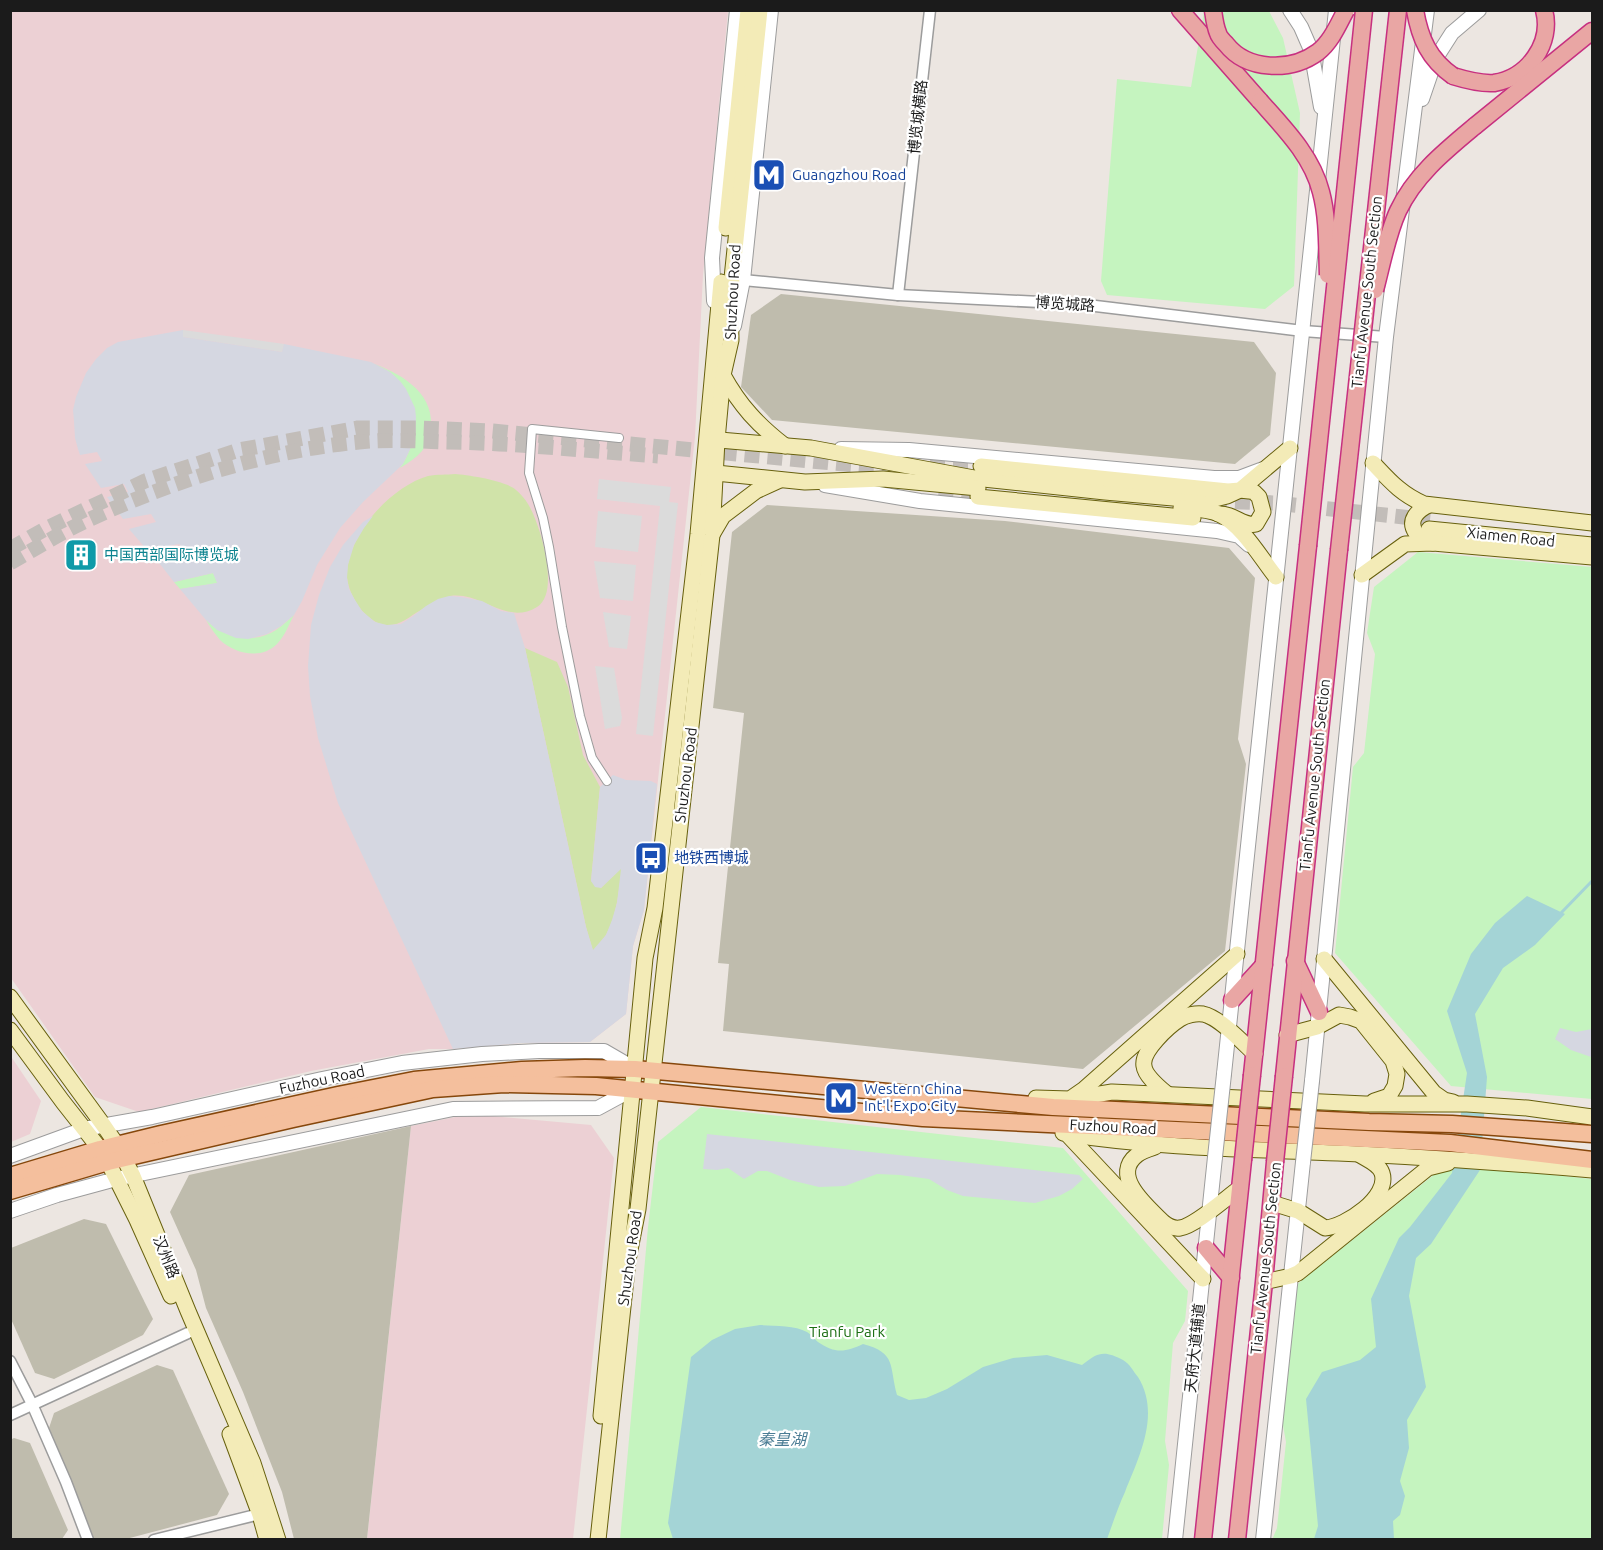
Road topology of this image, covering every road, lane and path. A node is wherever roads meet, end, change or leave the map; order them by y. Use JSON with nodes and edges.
{"nodes":[{"id":1,"x":737,"y":10,"type":"edge"},
{"id":2,"x":748,"y":10,"type":"edge"},
{"id":3,"x":760,"y":10,"type":"edge"},
{"id":4,"x":771,"y":10,"type":"edge"},
{"id":5,"x":930,"y":10,"type":"edge"},
{"id":6,"x":1180,"y":10,"type":"edge"},
{"id":7,"x":1213,"y":10,"type":"edge"},
{"id":8,"x":1290,"y":10,"type":"edge"},
{"id":9,"x":1336,"y":10,"type":"edge"},
{"id":10,"x":1346,"y":10,"type":"edge"},
{"id":11,"x":1364,"y":10,"type":"edge"},
{"id":12,"x":1398,"y":10,"type":"edge"},
{"id":13,"x":1415,"y":10,"type":"edge"},
{"id":14,"x":1427,"y":10,"type":"edge"},
{"id":15,"x":1479,"y":10,"type":"edge"},
{"id":16,"x":1544,"y":10,"type":"edge"},
{"id":17,"x":1593,"y":31,"type":"edge"},
{"id":18,"x":1324,"y":123,"type":"junction"},
{"id":19,"x":1412,"y":126,"type":"junction"},
{"id":20,"x":743,"y":280,"type":"junction"},
{"id":21,"x":898,"y":295,"type":"junction"},
{"id":22,"x":1331,"y":329,"type":"junction"},
{"id":23,"x":1303,"y":331,"type":"junction"},
{"id":24,"x":1386,"y":337,"type":"junction"},
{"id":25,"x":731,"y":340,"type":"junction"},
{"id":26,"x":715,"y":341,"type":"junction"},
{"id":27,"x":1361,"y":343,"type":"junction"},
{"id":28,"x":723,"y":375,"type":"junction"},
{"id":29,"x":620,"y":438,"type":"dead end"},
{"id":30,"x":712,"y":439,"type":"junction"},
{"id":31,"x":785,"y":446,"type":"junction"},
{"id":32,"x":811,"y":448,"type":"junction"},
{"id":33,"x":1290,"y":448,"type":"junction"},
{"id":34,"x":1373,"y":464,"type":"junction"},
{"id":35,"x":981,"y":466,"type":"tunnel mouth"},
{"id":36,"x":1265,"y":469,"type":"junction"},
{"id":37,"x":710,"y":473,"type":"junction"},
{"id":38,"x":781,"y":479,"type":"junction"},
{"id":39,"x":805,"y":482,"type":"junction"},
{"id":40,"x":1240,"y":490,"type":"junction"},
{"id":41,"x":978,"y":497,"type":"tunnel mouth"},
{"id":42,"x":1429,"y":505,"type":"junction"},
{"id":43,"x":1218,"y":514,"type":"junction"},
{"id":44,"x":1593,"y":523,"type":"edge"},
{"id":45,"x":1431,"y":531,"type":"junction"},
{"id":46,"x":1243,"y":532,"type":"junction"},
{"id":47,"x":712,"y":535,"type":"junction"},
{"id":48,"x":1593,"y":536,"type":"edge"},
{"id":49,"x":1593,"y":545,"type":"edge"},
{"id":50,"x":1256,"y":552,"type":"junction"},
{"id":51,"x":1593,"y":557,"type":"edge"},
{"id":52,"x":1362,"y":575,"type":"junction"},
{"id":53,"x":1276,"y":577,"type":"junction"},
{"id":54,"x":607,"y":780,"type":"dead end"},
{"id":55,"x":1237,"y":954,"type":"junction"},
{"id":56,"x":1324,"y":959,"type":"junction"},
{"id":57,"x":1295,"y":960,"type":"junction"},
{"id":58,"x":1264,"y":965,"type":"junction"},
{"id":59,"x":10,"y":997,"type":"edge"},
{"id":60,"x":1232,"y":1000,"type":"junction"},
{"id":61,"x":1318,"y":1020,"type":"junction"},
{"id":62,"x":10,"y":1030,"type":"edge"},
{"id":63,"x":1229,"y":1031,"type":"junction"},
{"id":64,"x":1287,"y":1035,"type":"junction"},
{"id":65,"x":1255,"y":1054,"type":"junction"},
{"id":66,"x":644,"y":1070,"type":"junction"},
{"id":67,"x":642,"y":1090,"type":"junction"},
{"id":68,"x":1167,"y":1094,"type":"junction"},
{"id":69,"x":938,"y":1096,"type":"junction"},
{"id":70,"x":1070,"y":1099,"type":"junction"},
{"id":71,"x":1365,"y":1104,"type":"junction"},
{"id":72,"x":1467,"y":1104,"type":"junction"},
{"id":73,"x":1593,"y":1117,"type":"edge"},
{"id":74,"x":923,"y":1118,"type":"junction"},
{"id":75,"x":104,"y":1126,"type":"junction"},
{"id":76,"x":84,"y":1130,"type":"junction"},
{"id":77,"x":1067,"y":1134,"type":"junction"},
{"id":78,"x":1593,"y":1134,"type":"edge"},
{"id":79,"x":1158,"y":1145,"type":"junction"},
{"id":80,"x":121,"y":1151,"type":"junction"},
{"id":81,"x":1358,"y":1154,"type":"junction"},
{"id":82,"x":104,"y":1155,"type":"junction"},
{"id":83,"x":10,"y":1156,"type":"edge"},
{"id":84,"x":1464,"y":1160,"type":"junction"},
{"id":85,"x":1593,"y":1160,"type":"edge"},
{"id":86,"x":1593,"y":1170,"type":"edge"},
{"id":87,"x":10,"y":1176,"type":"edge"},
{"id":88,"x":133,"y":1176,"type":"junction"},
{"id":89,"x":116,"y":1179,"type":"junction"},
{"id":90,"x":1240,"y":1188,"type":"junction"},
{"id":91,"x":10,"y":1191,"type":"edge"},
{"id":92,"x":1272,"y":1203,"type":"junction"},
{"id":93,"x":1210,"y":1210,"type":"junction"},
{"id":94,"x":10,"y":1211,"type":"edge"},
{"id":95,"x":1298,"y":1211,"type":"junction"},
{"id":96,"x":1206,"y":1248,"type":"junction"},
{"id":97,"x":1291,"y":1276,"type":"junction"},
{"id":98,"x":1231,"y":1278,"type":"junction"},
{"id":99,"x":1203,"y":1279,"type":"junction"},
{"id":100,"x":1264,"y":1282,"type":"junction"},
{"id":101,"x":188,"y":1333,"type":"junction"},
{"id":102,"x":10,"y":1360,"type":"edge"},
{"id":103,"x":32,"y":1404,"type":"junction"},
{"id":104,"x":10,"y":1415,"type":"edge"},
{"id":105,"x":265,"y":1513,"type":"junction"},
{"id":106,"x":88,"y":1539,"type":"edge"},
{"id":107,"x":154,"y":1539,"type":"edge"},
{"id":108,"x":267,"y":1539,"type":"edge"},
{"id":109,"x":278,"y":1539,"type":"edge"},
{"id":110,"x":588,"y":1539,"type":"edge"},
{"id":111,"x":598,"y":1539,"type":"edge"},
{"id":112,"x":1175,"y":1539,"type":"edge"},
{"id":113,"x":1203,"y":1539,"type":"edge"},
{"id":114,"x":1237,"y":1539,"type":"edge"},
{"id":115,"x":1263,"y":1539,"type":"edge"}],
"edges":[{"from":1,"to":26,"type":"street"},
{"from":2,"to":26,"type":"main road","name":"Shuzhou Road"},
{"from":3,"to":25,"type":"main road","name":"Shuzhou Road"},
{"from":4,"to":20,"type":"street"},
{"from":5,"to":21,"type":"street","name":"博览城横路"},
{"from":6,"to":22,"type":"highway","bridge":true},
{"from":7,"to":10,"type":"highway","bridge":true},
{"from":8,"to":18,"type":"street"},
{"from":9,"to":18,"type":"street","name":"天府大道辅道"},
{"from":11,"to":22,"type":"highway","name":"Tianfu Avenue South Section","bridge":true},
{"from":12,"to":27,"type":"highway","name":"Tianfu Avenue South Section","bridge":true},
{"from":13,"to":16,"type":"highway","bridge":true},
{"from":14,"to":19,"type":"street"},
{"from":15,"to":19,"type":"street"},
{"from":17,"to":27,"type":"highway","bridge":true},
{"from":18,"to":23,"type":"street","name":"天府大道辅道"},
{"from":19,"to":24,"type":"street"},
{"from":20,"to":21,"type":"street","name":"博览城路"},
{"from":20,"to":25,"type":"street"},
{"from":21,"to":23,"type":"street","name":"博览城路"},
{"from":22,"to":58,"type":"highway","name":"Tianfu Avenue South Section","bridge":true},
{"from":23,"to":24,"type":"street","name":"博览城路"},
{"from":23,"to":33,"type":"street","name":"天府大道辅道"},
{"from":24,"to":34,"type":"street"},
{"from":25,"to":28,"type":"main road","name":"Shuzhou Road"},
{"from":26,"to":30,"type":"main road","name":"Shuzhou Road"},
{"from":27,"to":57,"type":"highway","name":"Tianfu Avenue South Section","bridge":true},
{"from":28,"to":30,"type":"main road","name":"Shuzhou Road"},
{"from":28,"to":31,"type":"main road"},
{"from":29,"to":54,"type":"street"},
{"from":30,"to":31,"type":"main road"},
{"from":30,"to":37,"type":"main road","name":"Shuzhou Road"},
{"from":31,"to":32,"type":"main road"},
{"from":32,"to":36,"type":"street"},
{"from":32,"to":40,"type":"main road"},
{"from":33,"to":36,"type":"main road"},
{"from":33,"to":53,"type":"street","name":"天府大道辅道"},
{"from":34,"to":42,"type":"main road"},
{"from":34,"to":52,"type":"street"},
{"from":35,"to":40,"type":"main road"},
{"from":36,"to":40,"type":"main road"},
{"from":37,"to":38,"type":"main road"},
{"from":37,"to":47,"type":"main road","name":"Shuzhou Road"},
{"from":37,"to":66,"type":"main road","name":"Shuzhou Road"},
{"from":38,"to":39,"type":"main road"},
{"from":38,"to":47,"type":"main road"},
{"from":39,"to":43,"type":"main road"},
{"from":39,"to":50,"type":"street"},
{"from":40,"to":43,"type":"main road"},
{"from":41,"to":46,"type":"main road"},
{"from":42,"to":44,"type":"main road"},
{"from":42,"to":45,"type":"main road"},
{"from":43,"to":46,"type":"main road"},
{"from":45,"to":48,"type":"main road","name":"Xiamen Road"},
{"from":45,"to":49,"type":"main road","name":"Xiamen Road"},
{"from":45,"to":51,"type":"main road"},
{"from":45,"to":52,"type":"main road"},
{"from":46,"to":50,"type":"main road"},
{"from":47,"to":66,"type":"main road","name":"Shuzhou Road"},
{"from":50,"to":53,"type":"main road"},
{"from":52,"to":56,"type":"street"},
{"from":53,"to":55,"type":"street","name":"天府大道辅道"},
{"from":55,"to":60,"type":"street","name":"天府大道辅道"},
{"from":55,"to":70,"type":"main road"},
{"from":56,"to":61,"type":"street"},
{"from":56,"to":72,"type":"main road"},
{"from":57,"to":61,"type":"highway"},
{"from":57,"to":64,"type":"highway","name":"Tianfu Avenue South Section"},
{"from":58,"to":60,"type":"highway"},
{"from":58,"to":65,"type":"highway","name":"Tianfu Avenue South Section"},
{"from":59,"to":75,"type":"main road","name":"汉州路"},
{"from":60,"to":63,"type":"street","name":"天府大道辅道"},
{"from":61,"to":64,"type":"main road"},
{"from":61,"to":71,"type":"main road"},
{"from":61,"to":95,"type":"street","bridge":true},
{"from":62,"to":76,"type":"main road","name":"汉州路"},
{"from":63,"to":65,"type":"main road"},
{"from":63,"to":68,"type":"main road"},
{"from":63,"to":93,"type":"street","name":"天府大道辅道","bridge":true},
{"from":64,"to":92,"type":"highway","name":"Tianfu Avenue South Section","bridge":true},
{"from":65,"to":90,"type":"highway","name":"Tianfu Avenue South Section","bridge":true},
{"from":66,"to":67,"type":"main road","name":"Shuzhou Road"},
{"from":66,"to":69,"type":"main road","name":"Fuzhou Road"},
{"from":66,"to":75,"type":"street","name":"Fuzhou Road"},
{"from":66,"to":80,"type":"main road","name":"Fuzhou Road"},
{"from":67,"to":74,"type":"main road","name":"Fuzhou Road"},
{"from":67,"to":80,"type":"main road","name":"Fuzhou Road"},
{"from":67,"to":88,"type":"street"},
{"from":67,"to":110,"type":"main road","name":"Shuzhou Road"},
{"from":67,"to":111,"type":"main road","name":"Shuzhou Road"},
{"from":68,"to":70,"type":"main road"},
{"from":68,"to":71,"type":"main road"},
{"from":69,"to":70,"type":"main road"},
{"from":69,"to":78,"type":"main road","name":"Fuzhou Road"},
{"from":71,"to":72,"type":"main road"},
{"from":72,"to":73,"type":"main road"},
{"from":74,"to":77,"type":"main road"},
{"from":74,"to":85,"type":"main road","name":"Fuzhou Road"},
{"from":75,"to":76,"type":"street","name":"Fuzhou Road"},
{"from":75,"to":80,"type":"main road","name":"汉州路"},
{"from":76,"to":82,"type":"main road","name":"汉州路"},
{"from":76,"to":83,"type":"street","name":"Fuzhou Road"},
{"from":77,"to":79,"type":"main road"},
{"from":77,"to":99,"type":"main road"},
{"from":79,"to":81,"type":"main road"},
{"from":79,"to":93,"type":"main road"},
{"from":80,"to":82,"type":"main road","name":"Fuzhou Road"},
{"from":80,"to":88,"type":"main road","name":"汉州路"},
{"from":81,"to":84,"type":"main road"},
{"from":81,"to":95,"type":"main road"},
{"from":82,"to":87,"type":"main road","name":"Fuzhou Road"},
{"from":82,"to":89,"type":"main road","name":"汉州路"},
{"from":82,"to":91,"type":"main road","name":"Fuzhou Road"},
{"from":84,"to":86,"type":"main road"},
{"from":84,"to":97,"type":"main road"},
{"from":88,"to":89,"type":"street"},
{"from":88,"to":105,"type":"main road","name":"汉州路"},
{"from":89,"to":94,"type":"street"},
{"from":89,"to":101,"type":"main road","name":"汉州路"},
{"from":90,"to":93,"type":"main road"},
{"from":90,"to":98,"type":"highway","name":"Tianfu Avenue South Section"},
{"from":92,"to":95,"type":"main road"},
{"from":92,"to":100,"type":"highway","name":"Tianfu Avenue South Section"},
{"from":93,"to":96,"type":"street","name":"天府大道辅道"},
{"from":95,"to":97,"type":"street"},
{"from":96,"to":98,"type":"highway"},
{"from":96,"to":99,"type":"street","name":"天府大道辅道"},
{"from":97,"to":100,"type":"main road"},
{"from":97,"to":115,"type":"street"},
{"from":98,"to":113,"type":"highway","name":"Tianfu Avenue South Section"},
{"from":99,"to":112,"type":"street","name":"天府大道辅道"},
{"from":100,"to":114,"type":"highway","name":"Tianfu Avenue South Section"},
{"from":101,"to":103,"type":"street"},
{"from":101,"to":105,"type":"main road","name":"汉州路"},
{"from":102,"to":103,"type":"street"},
{"from":103,"to":104,"type":"street"},
{"from":103,"to":106,"type":"street"},
{"from":105,"to":107,"type":"street"},
{"from":105,"to":108,"type":"main road","name":"汉州路"},
{"from":105,"to":109,"type":"main road","name":"汉州路"}]}
